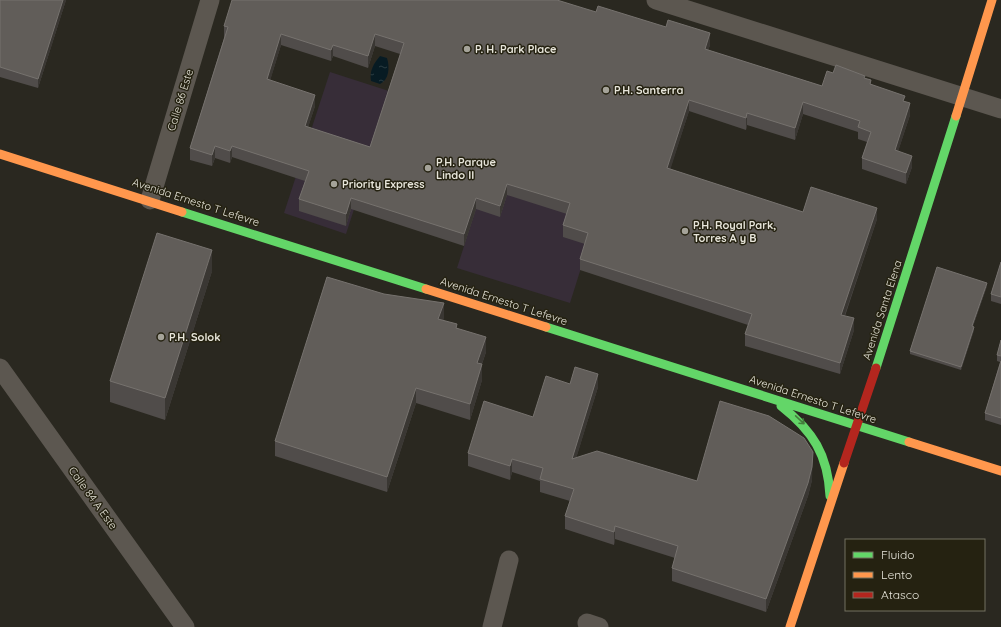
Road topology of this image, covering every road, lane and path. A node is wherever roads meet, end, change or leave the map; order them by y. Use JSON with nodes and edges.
{"nodes":[{"id":1,"x":210,"y":0,"type":"edge"},
{"id":2,"x":656,"y":0,"type":"edge"},
{"id":3,"x":992,"y":0,"type":"edge"},
{"id":4,"x":963,"y":97,"type":"junction"},
{"id":5,"x":1001,"y":109,"type":"edge"},
{"id":6,"x":0,"y":154,"type":"edge"},
{"id":7,"x":150,"y":200,"type":"junction"},
{"id":8,"x":0,"y":368,"type":"edge"},
{"id":9,"x":769,"y":397,"type":"junction"},
{"id":10,"x":857,"y":426,"type":"junction"},
{"id":11,"x":1001,"y":471,"type":"edge"},
{"id":12,"x":829,"y":511,"type":"junction"},
{"id":13,"x":509,"y":560,"type":"dead end"},
{"id":14,"x":185,"y":627,"type":"edge"},
{"id":15,"x":492,"y":627,"type":"edge"},
{"id":16,"x":790,"y":627,"type":"edge"}],
"edges":[{"from":1,"to":7,"type":"street","name":"Calle 86 Este"},
{"from":2,"to":4,"type":"street"},
{"from":3,"to":4,"type":"main road","name":"Avenida Santa Elena"},
{"from":4,"to":5,"type":"street"},
{"from":4,"to":10,"type":"main road","name":"Avenida Santa Elena"},
{"from":6,"to":7,"type":"main road","name":"Avenida Ernesto T Lefevre"},
{"from":7,"to":9,"type":"main road","name":"Avenida Ernesto T Lefevre"},
{"from":8,"to":14,"type":"street","name":"Calle 84 A Este"},
{"from":9,"to":10,"type":"main road","name":"Avenida Ernesto T Lefevre"},
{"from":9,"to":12,"type":"main road","one_way":true},
{"from":10,"to":11,"type":"main road","name":"Avenida Ernesto T Lefevre"},
{"from":10,"to":12,"type":"main road","name":"Avenida Santa Elena"},
{"from":12,"to":16,"type":"main road","name":"Avenida Santa Elena"},
{"from":13,"to":15,"type":"street"}]}
